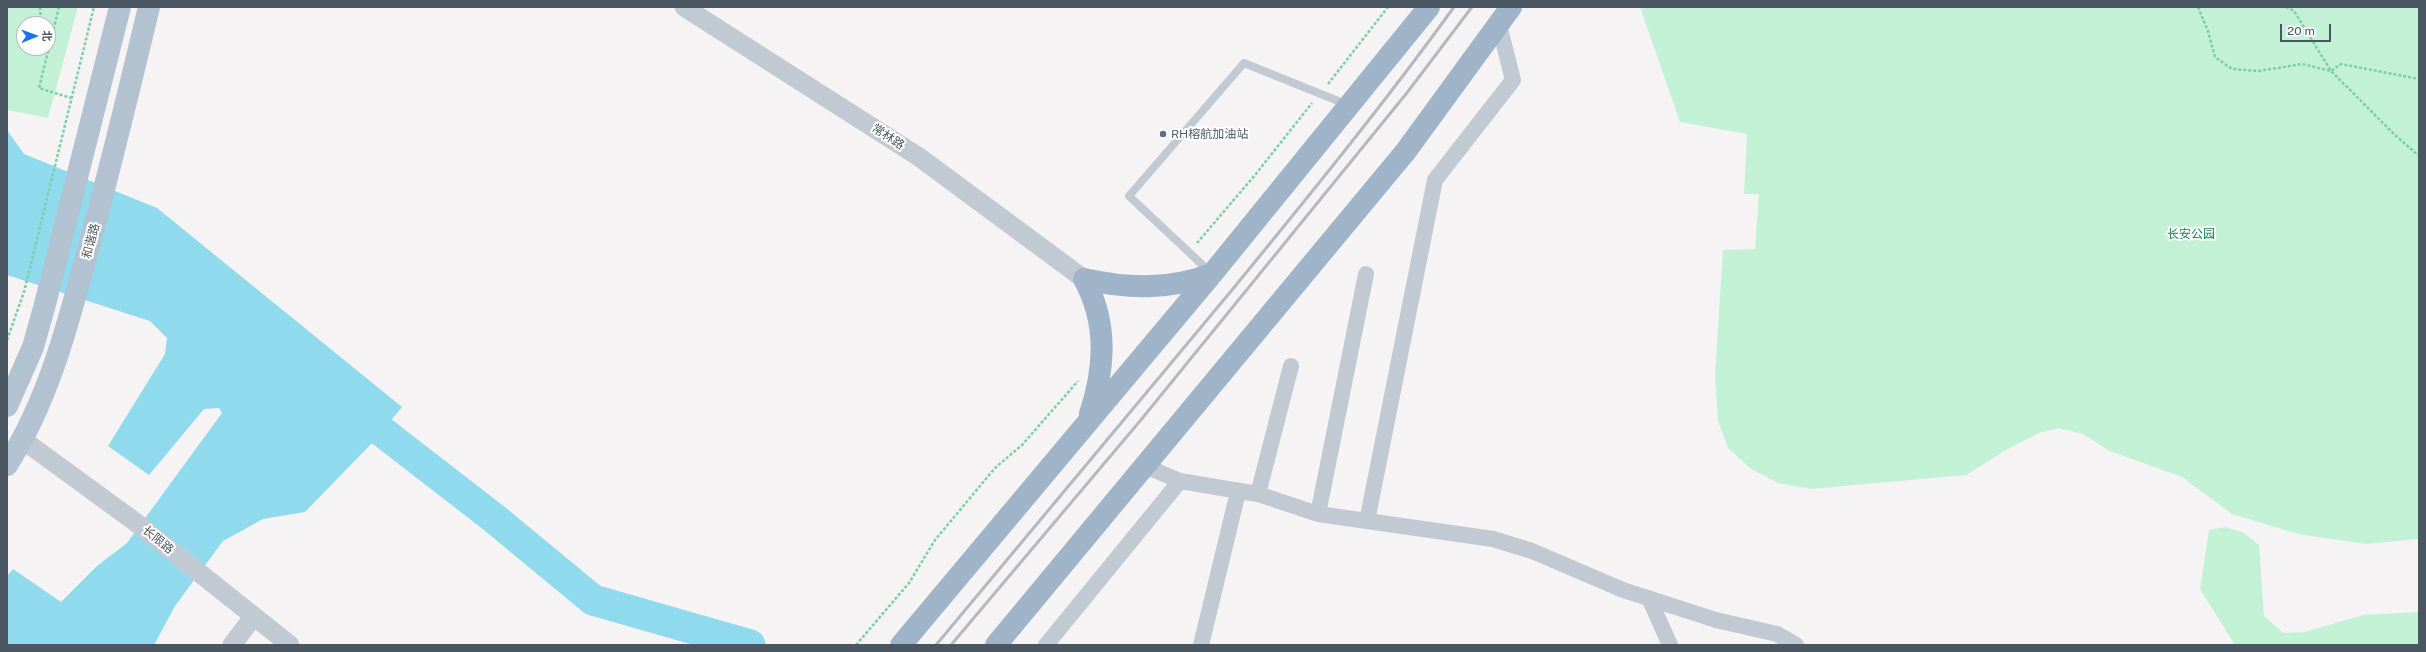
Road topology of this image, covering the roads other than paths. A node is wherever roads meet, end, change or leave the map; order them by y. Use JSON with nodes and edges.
{"nodes":[{"id":1,"x":120,"y":7,"type":"edge"},
{"id":2,"x":149,"y":7,"type":"edge"},
{"id":3,"x":684,"y":7,"type":"edge"},
{"id":4,"x":1429,"y":7,"type":"edge"},
{"id":5,"x":1511,"y":7,"type":"edge"},
{"id":6,"x":1499,"y":25,"type":"junction"},
{"id":7,"x":1350,"y":106,"type":"junction"},
{"id":8,"x":1212,"y":274,"type":"junction"},
{"id":9,"x":1366,"y":274,"type":"dead end"},
{"id":10,"x":1084,"y":279,"type":"junction"},
{"id":11,"x":1291,"y":366,"type":"dead end"},
{"id":12,"x":7,"y":406,"type":"edge"},
{"id":13,"x":1087,"y":423,"type":"junction"},
{"id":14,"x":23,"y":440,"type":"junction"},
{"id":15,"x":7,"y":465,"type":"edge"},
{"id":16,"x":1146,"y":466,"type":"junction"},
{"id":17,"x":1180,"y":481,"type":"junction"},
{"id":18,"x":1238,"y":492,"type":"junction"},
{"id":19,"x":1258,"y":494,"type":"junction"},
{"id":20,"x":1318,"y":514,"type":"junction"},
{"id":21,"x":1367,"y":521,"type":"junction"},
{"id":22,"x":1649,"y":598,"type":"junction"},
{"id":23,"x":254,"y":616,"type":"junction"},
{"id":24,"x":232,"y":645,"type":"edge"},
{"id":25,"x":290,"y":645,"type":"edge"},
{"id":26,"x":901,"y":645,"type":"edge"},
{"id":27,"x":996,"y":645,"type":"edge"},
{"id":28,"x":1046,"y":645,"type":"edge"},
{"id":29,"x":1201,"y":645,"type":"edge"},
{"id":30,"x":1670,"y":645,"type":"edge"},
{"id":31,"x":1796,"y":645,"type":"edge"}],
"edges":[{"from":1,"to":12,"type":"main road"},
{"from":2,"to":14,"type":"main road","name":"和谐路"},
{"from":3,"to":10,"type":"street","name":"常林路"},
{"from":4,"to":7,"type":"highway"},
{"from":5,"to":6,"type":"highway"},
{"from":6,"to":16,"type":"highway"},
{"from":6,"to":21,"type":"street"},
{"from":7,"to":8,"type":"highway"},
{"from":7,"to":8,"type":"lane"},
{"from":8,"to":10,"type":"highway"},
{"from":8,"to":13,"type":"highway"},
{"from":9,"to":20,"type":"street"},
{"from":10,"to":13,"type":"highway"},
{"from":11,"to":19,"type":"street"},
{"from":13,"to":26,"type":"highway"},
{"from":14,"to":15,"type":"main road","name":"和谐路"},
{"from":14,"to":23,"type":"street","name":"长限路"},
{"from":16,"to":17,"type":"street"},
{"from":16,"to":27,"type":"highway"},
{"from":17,"to":18,"type":"street"},
{"from":17,"to":28,"type":"street"},
{"from":18,"to":19,"type":"street"},
{"from":18,"to":29,"type":"street"},
{"from":19,"to":20,"type":"street"},
{"from":20,"to":21,"type":"street"},
{"from":21,"to":22,"type":"street"},
{"from":22,"to":30,"type":"street"},
{"from":22,"to":31,"type":"street"},
{"from":23,"to":24,"type":"street"},
{"from":23,"to":25,"type":"street","name":"长限路"}]}
